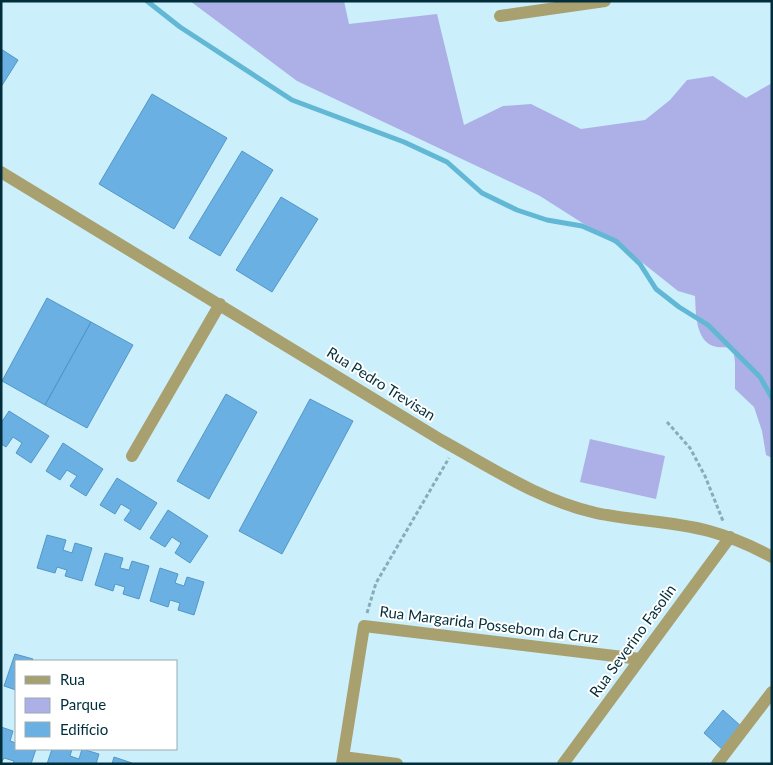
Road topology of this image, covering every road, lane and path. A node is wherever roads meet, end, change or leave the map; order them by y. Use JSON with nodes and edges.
{"nodes":[{"id":1,"x":605,"y":1,"type":"edge"},
{"id":2,"x":500,"y":16,"type":"dead end"},
{"id":3,"x":1,"y":172,"type":"edge"},
{"id":4,"x":220,"y":304,"type":"junction"},
{"id":5,"x":667,"y":422,"type":"dead end"},
{"id":6,"x":456,"y":448,"type":"junction"},
{"id":7,"x":132,"y":456,"type":"dead end"},
{"id":8,"x":730,"y":537,"type":"junction"},
{"id":9,"x":772,"y":558,"type":"edge"},
{"id":10,"x":364,"y":626,"type":"junction"},
{"id":11,"x":640,"y":659,"type":"junction"},
{"id":12,"x":772,"y":692,"type":"edge"},
{"id":13,"x":342,"y":760,"type":"edge"},
{"id":14,"x":397,"y":764,"type":"edge"},
{"id":15,"x":563,"y":764,"type":"edge"},
{"id":16,"x":717,"y":764,"type":"edge"}],
"edges":[{"from":1,"to":2,"type":"street"},
{"from":3,"to":4,"type":"street","name":"Rua Pedro Trevisan"},
{"from":4,"to":6,"type":"street","name":"Rua Pedro Trevisan"},
{"from":4,"to":7,"type":"street"},
{"from":5,"to":8,"type":"path"},
{"from":6,"to":8,"type":"street","name":"Rua Pedro Trevisan"},
{"from":6,"to":10,"type":"path"},
{"from":8,"to":9,"type":"street","name":"Rua Pedro Trevisan"},
{"from":8,"to":11,"type":"street","name":"Rua Severino Fasolin"},
{"from":10,"to":11,"type":"street","name":"Rua Margarida Possebom da Cruz"},
{"from":10,"to":13,"type":"street"},
{"from":11,"to":15,"type":"street","name":"Rua Severino Fasolin"},
{"from":12,"to":16,"type":"street"},
{"from":13,"to":14,"type":"street"}]}
